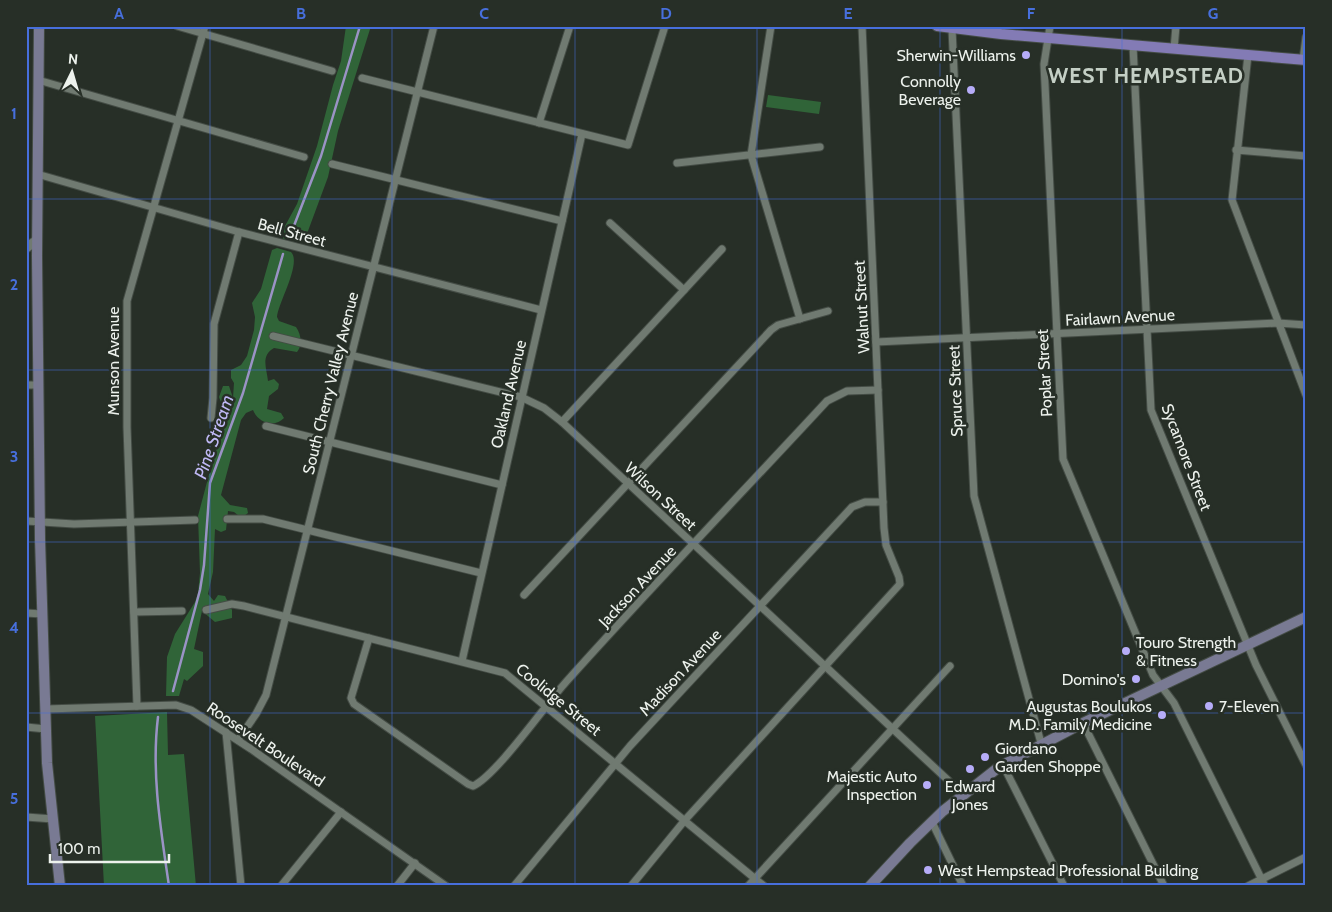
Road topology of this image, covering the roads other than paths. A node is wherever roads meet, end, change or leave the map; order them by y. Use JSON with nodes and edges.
{"nodes":[{"id":1,"x":39,"y":26,"type":"edge"},
{"id":2,"x":177,"y":26,"type":"edge"},
{"id":3,"x":434,"y":26,"type":"edge"},
{"id":4,"x":570,"y":26,"type":"edge"},
{"id":5,"x":665,"y":26,"type":"edge"},
{"id":6,"x":771,"y":26,"type":"edge"},
{"id":7,"x":862,"y":26,"type":"edge"},
{"id":8,"x":937,"y":26,"type":"edge"},
{"id":9,"x":1050,"y":26,"type":"edge"},
{"id":10,"x":1176,"y":26,"type":"edge"},
{"id":11,"x":952,"y":28,"type":"junction"},
{"id":12,"x":204,"y":30,"type":"edge"},
{"id":13,"x":1048,"y":38,"type":"junction"},
{"id":14,"x":1306,"y":38,"type":"edge"},
{"id":15,"x":1133,"y":46,"type":"junction"},
{"id":16,"x":1174,"y":49,"type":"junction"},
{"id":17,"x":1248,"y":55,"type":"junction"},
{"id":18,"x":1305,"y":60,"type":"edge"},
{"id":19,"x":332,"y":71,"type":"dead end"},
{"id":20,"x":362,"y":78,"type":"dead end"},
{"id":21,"x":38,"y":80,"type":"junction"},
{"id":22,"x":417,"y":92,"type":"junction"},
{"id":23,"x":178,"y":120,"type":"junction"},
{"id":24,"x":539,"y":123,"type":"junction"},
{"id":25,"x":582,"y":134,"type":"junction"},
{"id":26,"x":820,"y":147,"type":"dead end"},
{"id":27,"x":1236,"y":150,"type":"junction"},
{"id":28,"x":751,"y":155,"type":"junction"},
{"id":29,"x":1306,"y":156,"type":"edge"},
{"id":30,"x":304,"y":157,"type":"dead end"},
{"id":31,"x":677,"y":163,"type":"dead end"},
{"id":32,"x":332,"y":164,"type":"dead end"},
{"id":33,"x":38,"y":174,"type":"junction"},
{"id":34,"x":395,"y":180,"type":"junction"},
{"id":35,"x":153,"y":207,"type":"junction"},
{"id":36,"x":562,"y":221,"type":"junction"},
{"id":37,"x":610,"y":222,"type":"dead end"},
{"id":38,"x":239,"y":232,"type":"junction"},
{"id":39,"x":37,"y":240,"type":"junction"},
{"id":40,"x":26,"y":248,"type":"edge"},
{"id":41,"x":722,"y":249,"type":"dead end"},
{"id":42,"x":373,"y":267,"type":"junction"},
{"id":43,"x":684,"y":290,"type":"junction"},
{"id":44,"x":541,"y":310,"type":"junction"},
{"id":45,"x":828,"y":310,"type":"dead end"},
{"id":46,"x":800,"y":319,"type":"junction"},
{"id":47,"x":1278,"y":323,"type":"junction"},
{"id":48,"x":1306,"y":325,"type":"edge"},
{"id":49,"x":1146,"y":330,"type":"junction"},
{"id":50,"x":1056,"y":334,"type":"junction"},
{"id":51,"x":273,"y":336,"type":"dead end"},
{"id":52,"x":966,"y":338,"type":"junction"},
{"id":53,"x":876,"y":342,"type":"junction"},
{"id":54,"x":351,"y":354,"type":"junction"},
{"id":55,"x":32,"y":385,"type":"edge"},
{"id":56,"x":878,"y":390,"type":"junction"},
{"id":57,"x":1306,"y":395,"type":"edge"},
{"id":58,"x":521,"y":397,"type":"junction"},
{"id":59,"x":211,"y":418,"type":"dead end"},
{"id":60,"x":562,"y":422,"type":"junction"},
{"id":61,"x":266,"y":426,"type":"dead end"},
{"id":62,"x":329,"y":442,"type":"junction"},
{"id":63,"x":628,"y":484,"type":"junction"},
{"id":64,"x":502,"y":485,"type":"junction"},
{"id":65,"x":883,"y":502,"type":"junction"},
{"id":66,"x":227,"y":519,"type":"dead end"},
{"id":67,"x":195,"y":520,"type":"dead end"},
{"id":68,"x":26,"y":521,"type":"edge"},
{"id":69,"x":40,"y":522,"type":"junction"},
{"id":70,"x":131,"y":522,"type":"junction"},
{"id":71,"x":307,"y":529,"type":"junction"},
{"id":72,"x":694,"y":545,"type":"junction"},
{"id":73,"x":481,"y":573,"type":"junction"},
{"id":74,"x":524,"y":595,"type":"dead end"},
{"id":75,"x":760,"y":606,"type":"junction"},
{"id":76,"x":206,"y":610,"type":"dead end"},
{"id":77,"x":182,"y":611,"type":"dead end"},
{"id":78,"x":134,"y":612,"type":"junction"},
{"id":79,"x":26,"y":613,"type":"edge"},
{"id":80,"x":42,"y":614,"type":"junction"},
{"id":81,"x":285,"y":617,"type":"junction"},
{"id":82,"x":1306,"y":617,"type":"edge"},
{"id":83,"x":368,"y":638,"type":"junction"},
{"id":84,"x":1247,"y":644,"type":"junction"},
{"id":85,"x":462,"y":661,"type":"junction"},
{"id":86,"x":950,"y":666,"type":"dead end"},
{"id":87,"x":826,"y":668,"type":"junction"},
{"id":88,"x":1160,"y":686,"type":"junction"},
{"id":89,"x":137,"y":706,"type":"junction"},
{"id":90,"x":546,"y":706,"type":"junction"},
{"id":91,"x":46,"y":709,"type":"junction"},
{"id":92,"x":1083,"y":723,"type":"junction"},
{"id":93,"x":26,"y":727,"type":"edge"},
{"id":94,"x":46,"y":729,"type":"junction"},
{"id":95,"x":892,"y":729,"type":"junction"},
{"id":96,"x":226,"y":732,"type":"junction"},
{"id":97,"x":238,"y":740,"type":"junction"},
{"id":98,"x":1041,"y":744,"type":"junction"},
{"id":99,"x":616,"y":763,"type":"junction"},
{"id":100,"x":1004,"y":765,"type":"junction"},
{"id":101,"x":1306,"y":765,"type":"edge"},
{"id":102,"x":964,"y":795,"type":"junction"},
{"id":103,"x":341,"y":812,"type":"junction"},
{"id":104,"x":26,"y":817,"type":"edge"},
{"id":105,"x":53,"y":819,"type":"junction"},
{"id":106,"x":685,"y":820,"type":"junction"},
{"id":107,"x":932,"y":822,"type":"junction"},
{"id":108,"x":1306,"y":857,"type":"edge"},
{"id":109,"x":415,"y":863,"type":"junction"},
{"id":110,"x":754,"y":878,"type":"junction"},
{"id":111,"x":1264,"y":882,"type":"edge"},
{"id":112,"x":60,"y":886,"type":"edge"},
{"id":113,"x":241,"y":886,"type":"edge"},
{"id":114,"x":281,"y":886,"type":"edge"},
{"id":115,"x":397,"y":886,"type":"edge"},
{"id":116,"x":446,"y":886,"type":"edge"},
{"id":117,"x":514,"y":886,"type":"edge"},
{"id":118,"x":631,"y":886,"type":"edge"},
{"id":119,"x":748,"y":886,"type":"edge"},
{"id":120,"x":764,"y":886,"type":"edge"},
{"id":121,"x":870,"y":886,"type":"edge"},
{"id":122,"x":963,"y":886,"type":"edge"},
{"id":123,"x":1064,"y":886,"type":"edge"},
{"id":124,"x":1164,"y":886,"type":"edge"},
{"id":125,"x":1248,"y":886,"type":"edge"}],
"edges":[{"from":1,"to":21,"type":"main road"},
{"from":2,"to":12,"type":"street"},
{"from":3,"to":22,"type":"street","name":"South Cherry Valley Avenue"},
{"from":4,"to":24,"type":"street"},
{"from":5,"to":25,"type":"street"},
{"from":6,"to":28,"type":"street"},
{"from":7,"to":53,"type":"street","name":"Walnut Street"},
{"from":8,"to":11,"type":"main road"},
{"from":9,"to":13,"type":"street","name":"Poplar Street"},
{"from":10,"to":16,"type":"street"},
{"from":11,"to":13,"type":"main road"},
{"from":11,"to":52,"type":"street","name":"Spruce Street"},
{"from":12,"to":19,"type":"street"},
{"from":12,"to":23,"type":"street","name":"Munson Avenue"},
{"from":13,"to":15,"type":"main road"},
{"from":13,"to":50,"type":"street","name":"Poplar Street"},
{"from":14,"to":18,"type":"street"},
{"from":15,"to":16,"type":"main road"},
{"from":15,"to":49,"type":"street","name":"Sycamore Street"},
{"from":16,"to":17,"type":"main road"},
{"from":17,"to":18,"type":"main road"},
{"from":17,"to":27,"type":"street"},
{"from":20,"to":22,"type":"street"},
{"from":21,"to":23,"type":"street"},
{"from":21,"to":33,"type":"main road"},
{"from":22,"to":24,"type":"street"},
{"from":22,"to":34,"type":"street","name":"South Cherry Valley Avenue"},
{"from":23,"to":30,"type":"street"},
{"from":23,"to":35,"type":"street","name":"Munson Avenue"},
{"from":24,"to":25,"type":"street"},
{"from":25,"to":36,"type":"street","name":"Oakland Avenue"},
{"from":26,"to":28,"type":"street"},
{"from":27,"to":29,"type":"street"},
{"from":27,"to":47,"type":"street"},
{"from":28,"to":31,"type":"street"},
{"from":28,"to":46,"type":"street"},
{"from":32,"to":34,"type":"street"},
{"from":33,"to":35,"type":"street","name":"Bell Street"},
{"from":33,"to":39,"type":"main road"},
{"from":34,"to":36,"type":"street"},
{"from":34,"to":42,"type":"street","name":"South Cherry Valley Avenue"},
{"from":35,"to":38,"type":"street","name":"Bell Street"},
{"from":35,"to":70,"type":"street","name":"Munson Avenue"},
{"from":36,"to":44,"type":"street","name":"Oakland Avenue"},
{"from":37,"to":43,"type":"street"},
{"from":38,"to":42,"type":"street","name":"Bell Street"},
{"from":38,"to":59,"type":"street"},
{"from":39,"to":40,"type":"street"},
{"from":39,"to":55,"type":"main road"},
{"from":41,"to":43,"type":"street"},
{"from":42,"to":44,"type":"street","name":"Bell Street"},
{"from":42,"to":54,"type":"street","name":"South Cherry Valley Avenue"},
{"from":43,"to":60,"type":"street"},
{"from":44,"to":58,"type":"street","name":"Oakland Avenue"},
{"from":45,"to":46,"type":"street"},
{"from":46,"to":63,"type":"street"},
{"from":47,"to":48,"type":"street","name":"Fairlawn Avenue"},
{"from":47,"to":49,"type":"street","name":"Fairlawn Avenue"},
{"from":47,"to":57,"type":"street"},
{"from":49,"to":50,"type":"street","name":"Fairlawn Avenue"},
{"from":49,"to":84,"type":"street","name":"Sycamore Street"},
{"from":50,"to":52,"type":"street","name":"Fairlawn Avenue"},
{"from":50,"to":88,"type":"street","name":"Poplar Street"},
{"from":51,"to":54,"type":"street","name":"Wilson Street"},
{"from":52,"to":53,"type":"street","name":"Fairlawn Avenue"},
{"from":52,"to":98,"type":"street","name":"Spruce Street"},
{"from":53,"to":56,"type":"street","name":"Walnut Street"},
{"from":54,"to":58,"type":"street","name":"Wilson Street"},
{"from":54,"to":62,"type":"street","name":"South Cherry Valley Avenue"},
{"from":55,"to":69,"type":"main road"},
{"from":56,"to":65,"type":"street","name":"Walnut Street"},
{"from":56,"to":72,"type":"street","name":"Jackson Avenue"},
{"from":58,"to":60,"type":"street","name":"Wilson Street"},
{"from":58,"to":64,"type":"street","name":"Oakland Avenue"},
{"from":60,"to":63,"type":"street","name":"Wilson Street"},
{"from":61,"to":62,"type":"street"},
{"from":62,"to":64,"type":"street"},
{"from":62,"to":71,"type":"street","name":"South Cherry Valley Avenue"},
{"from":63,"to":72,"type":"street","name":"Wilson Street"},
{"from":63,"to":74,"type":"street"},
{"from":64,"to":73,"type":"street","name":"Oakland Avenue"},
{"from":65,"to":75,"type":"street","name":"Madison Avenue"},
{"from":65,"to":87,"type":"street","name":"Walnut Street"},
{"from":66,"to":71,"type":"street"},
{"from":67,"to":70,"type":"street"},
{"from":68,"to":69,"type":"street"},
{"from":69,"to":70,"type":"street"},
{"from":69,"to":80,"type":"main road"},
{"from":70,"to":78,"type":"street","name":"Munson Avenue"},
{"from":71,"to":73,"type":"street"},
{"from":71,"to":81,"type":"street","name":"South Cherry Valley Avenue"},
{"from":72,"to":75,"type":"street","name":"Wilson Street"},
{"from":72,"to":90,"type":"street","name":"Jackson Avenue"},
{"from":73,"to":85,"type":"street","name":"Oakland Avenue"},
{"from":75,"to":87,"type":"street","name":"Wilson Street"},
{"from":75,"to":99,"type":"street","name":"Madison Avenue"},
{"from":76,"to":81,"type":"street","name":"Coolidge Street"},
{"from":77,"to":78,"type":"street"},
{"from":78,"to":89,"type":"street","name":"Munson Avenue"},
{"from":79,"to":80,"type":"street"},
{"from":80,"to":91,"type":"main road"},
{"from":81,"to":83,"type":"street","name":"Coolidge Street"},
{"from":81,"to":97,"type":"street","name":"South Cherry Valley Avenue"},
{"from":82,"to":84,"type":"main road"},
{"from":83,"to":85,"type":"street","name":"Coolidge Street"},
{"from":83,"to":90,"type":"street","name":"Jackson Avenue"},
{"from":84,"to":88,"type":"main road"},
{"from":84,"to":101,"type":"street","name":"Sycamore Street"},
{"from":85,"to":90,"type":"street","name":"Coolidge Street"},
{"from":86,"to":95,"type":"street"},
{"from":87,"to":95,"type":"street","name":"Wilson Street"},
{"from":87,"to":106,"type":"street"},
{"from":88,"to":92,"type":"main road"},
{"from":88,"to":111,"type":"street","name":"Poplar Street"},
{"from":89,"to":91,"type":"street","name":"Roosevelt Boulevard"},
{"from":89,"to":96,"type":"street","name":"Roosevelt Boulevard"},
{"from":90,"to":99,"type":"street","name":"Coolidge Street"},
{"from":91,"to":94,"type":"main road"},
{"from":92,"to":98,"type":"main road"},
{"from":92,"to":124,"type":"street"},
{"from":93,"to":94,"type":"street"},
{"from":94,"to":105,"type":"main road"},
{"from":95,"to":102,"type":"street","name":"Wilson Street"},
{"from":95,"to":110,"type":"street"},
{"from":96,"to":97,"type":"street","name":"Roosevelt Boulevard"},
{"from":96,"to":113,"type":"street"},
{"from":97,"to":103,"type":"street","name":"Roosevelt Boulevard"},
{"from":98,"to":100,"type":"main road"},
{"from":99,"to":106,"type":"street","name":"Coolidge Street"},
{"from":99,"to":117,"type":"street","name":"Madison Avenue"},
{"from":100,"to":102,"type":"main road"},
{"from":100,"to":123,"type":"street"},
{"from":102,"to":107,"type":"main road"},
{"from":103,"to":109,"type":"street","name":"Roosevelt Boulevard"},
{"from":103,"to":114,"type":"street"},
{"from":104,"to":105,"type":"street"},
{"from":105,"to":112,"type":"main road"},
{"from":106,"to":110,"type":"street","name":"Coolidge Street"},
{"from":106,"to":118,"type":"street"},
{"from":107,"to":121,"type":"main road"},
{"from":107,"to":122,"type":"street"},
{"from":108,"to":111,"type":"street"},
{"from":109,"to":115,"type":"street"},
{"from":109,"to":116,"type":"street","name":"Roosevelt Boulevard"},
{"from":110,"to":119,"type":"street"},
{"from":110,"to":120,"type":"street","name":"Coolidge Street"},
{"from":111,"to":125,"type":"street"}]}
